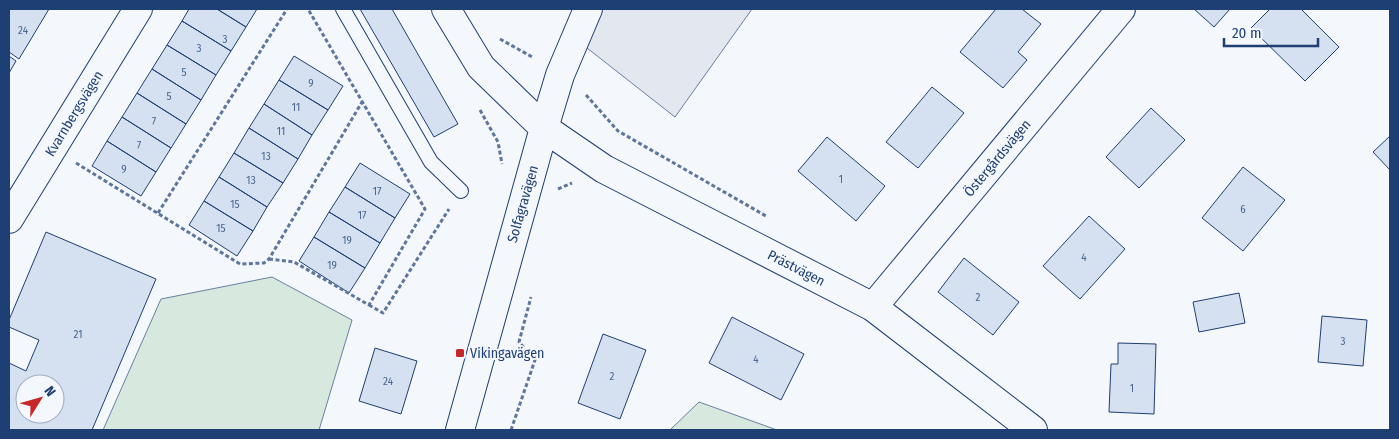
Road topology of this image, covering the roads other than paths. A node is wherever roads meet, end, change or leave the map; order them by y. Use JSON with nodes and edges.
{"nodes":[{"id":1,"x":138,"y":9,"type":"edge"},
{"id":2,"x":343,"y":9,"type":"edge"},
{"id":3,"x":446,"y":9,"type":"edge"},
{"id":4,"x":588,"y":9,"type":"edge"},
{"id":5,"x":1121,"y":9,"type":"edge"},
{"id":6,"x":544,"y":128,"type":"junction"},
{"id":7,"x":461,"y":191,"type":"road end"},
{"id":8,"x":9,"y":220,"type":"edge"},
{"id":9,"x":872,"y":307,"type":"junction"},
{"id":10,"x":460,"y":430,"type":"edge"},
{"id":11,"x":1033,"y":430,"type":"edge"}],
"edges":[{"from":1,"to":8,"type":"street","name":"Kvarnbergsvägen"},
{"from":2,"to":7,"type":"lane"},
{"from":3,"to":6,"type":"street"},
{"from":4,"to":6,"type":"street"},
{"from":5,"to":9,"type":"street","name":"Östergårdsvägen"},
{"from":6,"to":9,"type":"street","name":"Prästvägen"},
{"from":6,"to":10,"type":"street","name":"Solfagravägen"},
{"from":9,"to":11,"type":"street","name":"Prästvägen"}]}
